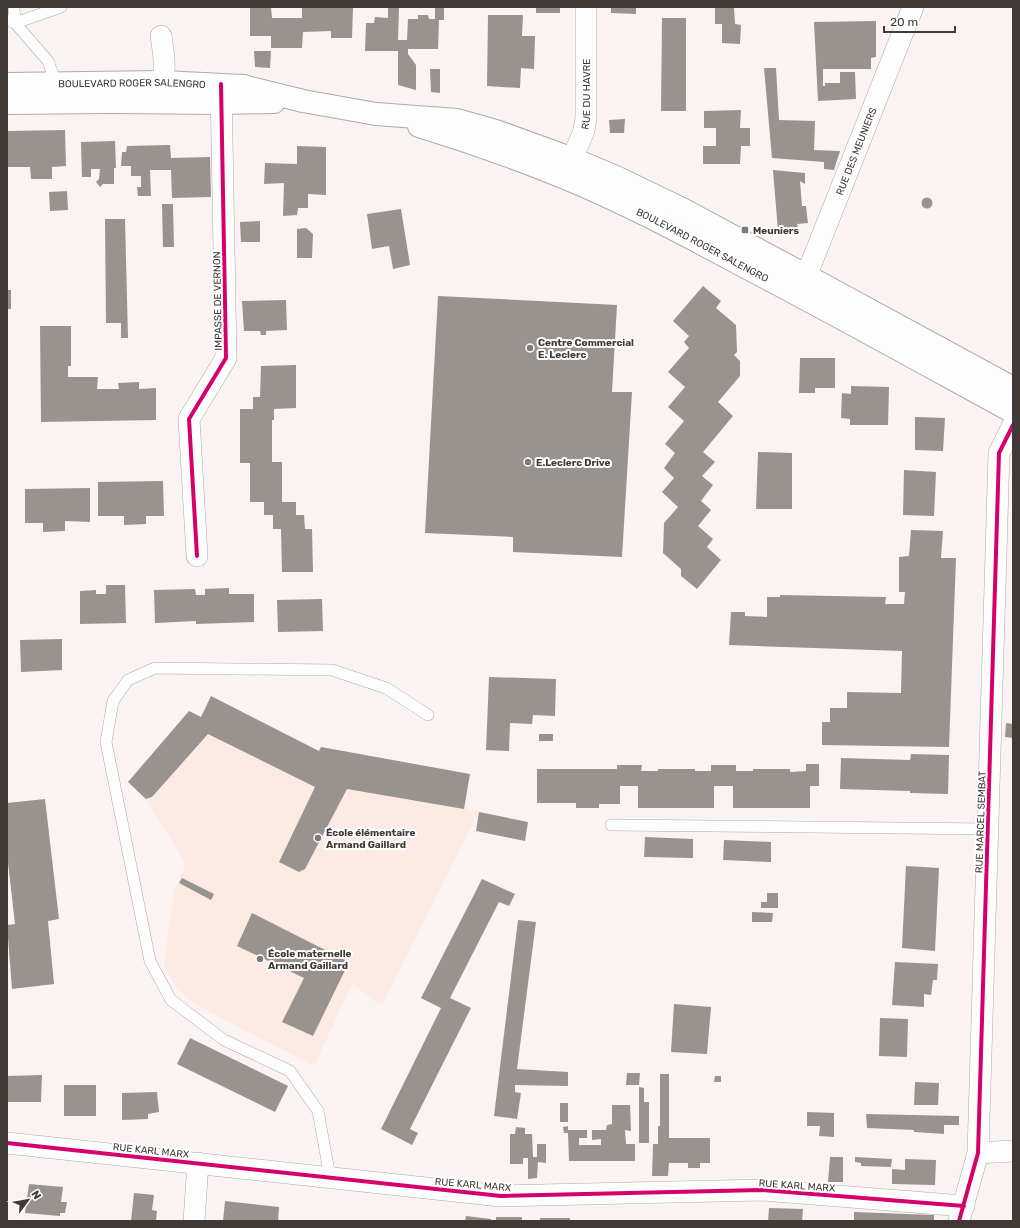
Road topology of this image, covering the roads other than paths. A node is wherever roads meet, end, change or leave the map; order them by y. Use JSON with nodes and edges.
{"nodes":[{"id":1,"x":14,"y":7,"type":"edge"},
{"id":2,"x":61,"y":7,"type":"edge"},
{"id":3,"x":586,"y":7,"type":"edge"},
{"id":4,"x":913,"y":7,"type":"edge"},
{"id":5,"x":11,"y":22,"type":"edge"},
{"id":6,"x":161,"y":36,"type":"dead end"},
{"id":7,"x":163,"y":82,"type":"junction"},
{"id":8,"x":56,"y":83,"type":"junction"},
{"id":9,"x":7,"y":84,"type":"edge"},
{"id":10,"x":7,"y":94,"type":"edge"},
{"id":11,"x":221,"y":94,"type":"junction"},
{"id":12,"x":155,"y":102,"type":"junction"},
{"id":13,"x":7,"y":104,"type":"edge"},
{"id":14,"x":568,"y":168,"type":"junction"},
{"id":15,"x":800,"y":284,"type":"junction"},
{"id":16,"x":1013,"y":388,"type":"edge"},
{"id":17,"x":1013,"y":412,"type":"edge"},
{"id":18,"x":1013,"y":425,"type":"edge"},
{"id":19,"x":196,"y":556,"type":"dead end"},
{"id":20,"x":428,"y":715,"type":"dead end"},
{"id":21,"x":611,"y":824,"type":"dead end"},
{"id":22,"x":988,"y":829,"type":"junction"},
{"id":23,"x":7,"y":1143,"type":"edge"},
{"id":24,"x":1013,"y":1151,"type":"edge"},
{"id":25,"x":978,"y":1153,"type":"junction"},
{"id":26,"x":198,"y":1163,"type":"junction"},
{"id":27,"x":330,"y":1177,"type":"junction"},
{"id":28,"x":961,"y":1214,"type":"edge"},
{"id":29,"x":194,"y":1221,"type":"edge"}],
"edges":[{"from":1,"to":5,"type":"lane"},
{"from":2,"to":5,"type":"lane"},
{"from":3,"to":14,"type":"street","name":"RUE DU HAVRE"},
{"from":4,"to":15,"type":"street","name":"RUE DES MEUNIERS"},
{"from":5,"to":8,"type":"lane"},
{"from":6,"to":7,"type":"street"},
{"from":7,"to":8,"type":"main road","name":"BOULEVARD ROGER SALENGRO"},
{"from":7,"to":11,"type":"main road","name":"BOULEVARD ROGER SALENGRO"},
{"from":7,"to":12,"type":"street"},
{"from":8,"to":9,"type":"main road","name":"BOULEVARD ROGER SALENGRO"},
{"from":8,"to":10,"type":"main road"},
{"from":11,"to":12,"type":"main road","name":"BOULEVARD ROGER SALENGRO"},
{"from":11,"to":14,"type":"main road","name":"BOULEVARD ROGER SALENGRO"},
{"from":11,"to":19,"type":"street","name":"IMPASSE DE VERNON"},
{"from":12,"to":13,"type":"main road","name":"BOULEVARD ROGER SALENGRO"},
{"from":14,"to":15,"type":"main road","name":"BOULEVARD ROGER SALENGRO"},
{"from":15,"to":16,"type":"main road","name":"BOULEVARD ROGER SALENGRO"},
{"from":15,"to":17,"type":"main road","name":"BOULEVARD ROGER SALENGRO"},
{"from":18,"to":22,"type":"street","name":"RUE MARCEL SEMBAT"},
{"from":20,"to":27,"type":"lane"},
{"from":21,"to":22,"type":"lane"},
{"from":22,"to":25,"type":"street","name":"RUE MARCEL SEMBAT"},
{"from":23,"to":26,"type":"street","name":"RUE KARL MARX"},
{"from":24,"to":25,"type":"street"},
{"from":25,"to":28,"type":"street","name":"RUE MARCEL SEMBAT"},
{"from":26,"to":27,"type":"street","name":"RUE KARL MARX"},
{"from":26,"to":29,"type":"street"},
{"from":27,"to":28,"type":"street","name":"RUE KARL MARX"}]}
